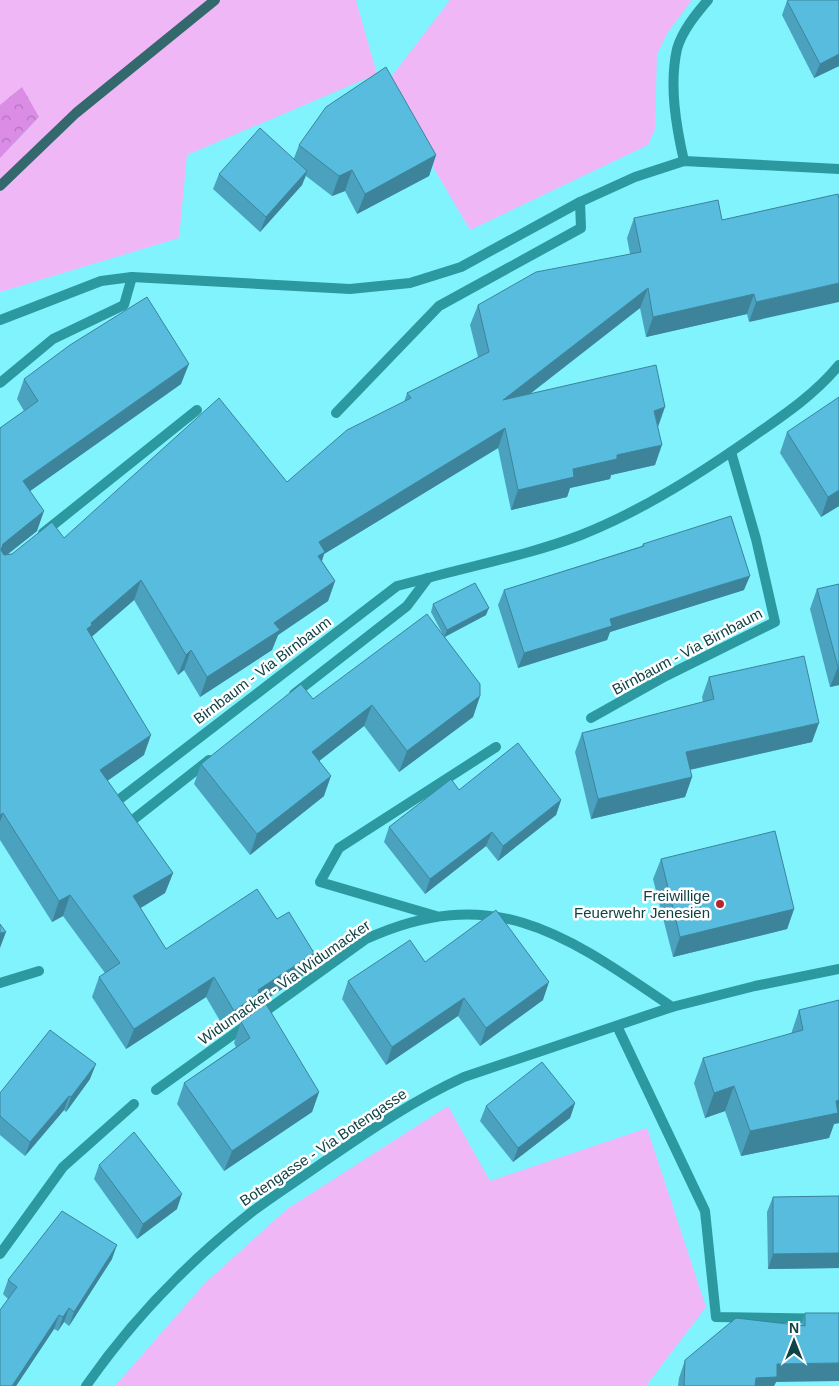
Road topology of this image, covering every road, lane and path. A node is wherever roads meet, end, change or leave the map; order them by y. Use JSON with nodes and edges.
{"nodes":[{"id":1,"x":215,"y":0,"type":"edge"},
{"id":2,"x":708,"y":0,"type":"edge"},
{"id":3,"x":684,"y":161,"type":"junction"},
{"id":4,"x":839,"y":169,"type":"edge"},
{"id":5,"x":0,"y":186,"type":"edge"},
{"id":6,"x":580,"y":202,"type":"junction"},
{"id":7,"x":132,"y":277,"type":"junction"},
{"id":8,"x":0,"y":320,"type":"edge"},
{"id":9,"x":839,"y":365,"type":"edge"},
{"id":10,"x":0,"y":383,"type":"edge"},
{"id":11,"x":197,"y":410,"type":"dead end"},
{"id":12,"x":336,"y":413,"type":"dead end"},
{"id":13,"x":731,"y":452,"type":"junction"},
{"id":14,"x":32,"y":543,"type":"edge"},
{"id":15,"x":428,"y":578,"type":"junction"},
{"id":16,"x":282,"y":703,"type":"edge"},
{"id":17,"x":591,"y":718,"type":"dead end"},
{"id":18,"x":496,"y":747,"type":"dead end"},
{"id":19,"x":220,"y":752,"type":"edge"},
{"id":20,"x":120,"y":798,"type":"edge"},
{"id":21,"x":134,"y":819,"type":"edge"},
{"id":22,"x":436,"y":916,"type":"junction"},
{"id":23,"x":839,"y":969,"type":"edge"},
{"id":24,"x":39,"y":970,"type":"dead end"},
{"id":25,"x":0,"y":983,"type":"edge"},
{"id":26,"x":672,"y":1007,"type":"junction"},
{"id":27,"x":618,"y":1026,"type":"junction"},
{"id":28,"x":156,"y":1090,"type":"dead end"},
{"id":29,"x":134,"y":1104,"type":"dead end"},
{"id":30,"x":0,"y":1254,"type":"edge"},
{"id":31,"x":839,"y":1319,"type":"edge"},
{"id":32,"x":86,"y":1386,"type":"edge"}],
"edges":[{"from":1,"to":5,"type":"main road"},
{"from":2,"to":3,"type":"street"},
{"from":3,"to":4,"type":"street"},
{"from":3,"to":6,"type":"street"},
{"from":6,"to":7,"type":"street"},
{"from":6,"to":12,"type":"street"},
{"from":7,"to":8,"type":"street"},
{"from":7,"to":10,"type":"street"},
{"from":9,"to":13,"type":"street","name":"Birnbaum - Via Birnbaum"},
{"from":11,"to":14,"type":"street"},
{"from":13,"to":15,"type":"street","name":"Birnbaum - Via Birnbaum"},
{"from":13,"to":17,"type":"street","name":"Birnbaum - Via Birnbaum"},
{"from":15,"to":16,"type":"street"},
{"from":15,"to":20,"type":"street","name":"Birnbaum - Via Birnbaum"},
{"from":18,"to":22,"type":"street","name":"Widumacker - Via Widumacker"},
{"from":19,"to":21,"type":"street"},
{"from":22,"to":26,"type":"street","name":"Widumacker - Via Widumacker"},
{"from":22,"to":28,"type":"street","name":"Widumacker - Via Widumacker"},
{"from":23,"to":26,"type":"street","name":"Botengasse - Via Botengasse"},
{"from":24,"to":25,"type":"street"},
{"from":26,"to":27,"type":"street","name":"Botengasse - Via Botengasse"},
{"from":27,"to":31,"type":"street"},
{"from":27,"to":32,"type":"street","name":"Botengasse - Via Botengasse"},
{"from":29,"to":30,"type":"street"}]}
